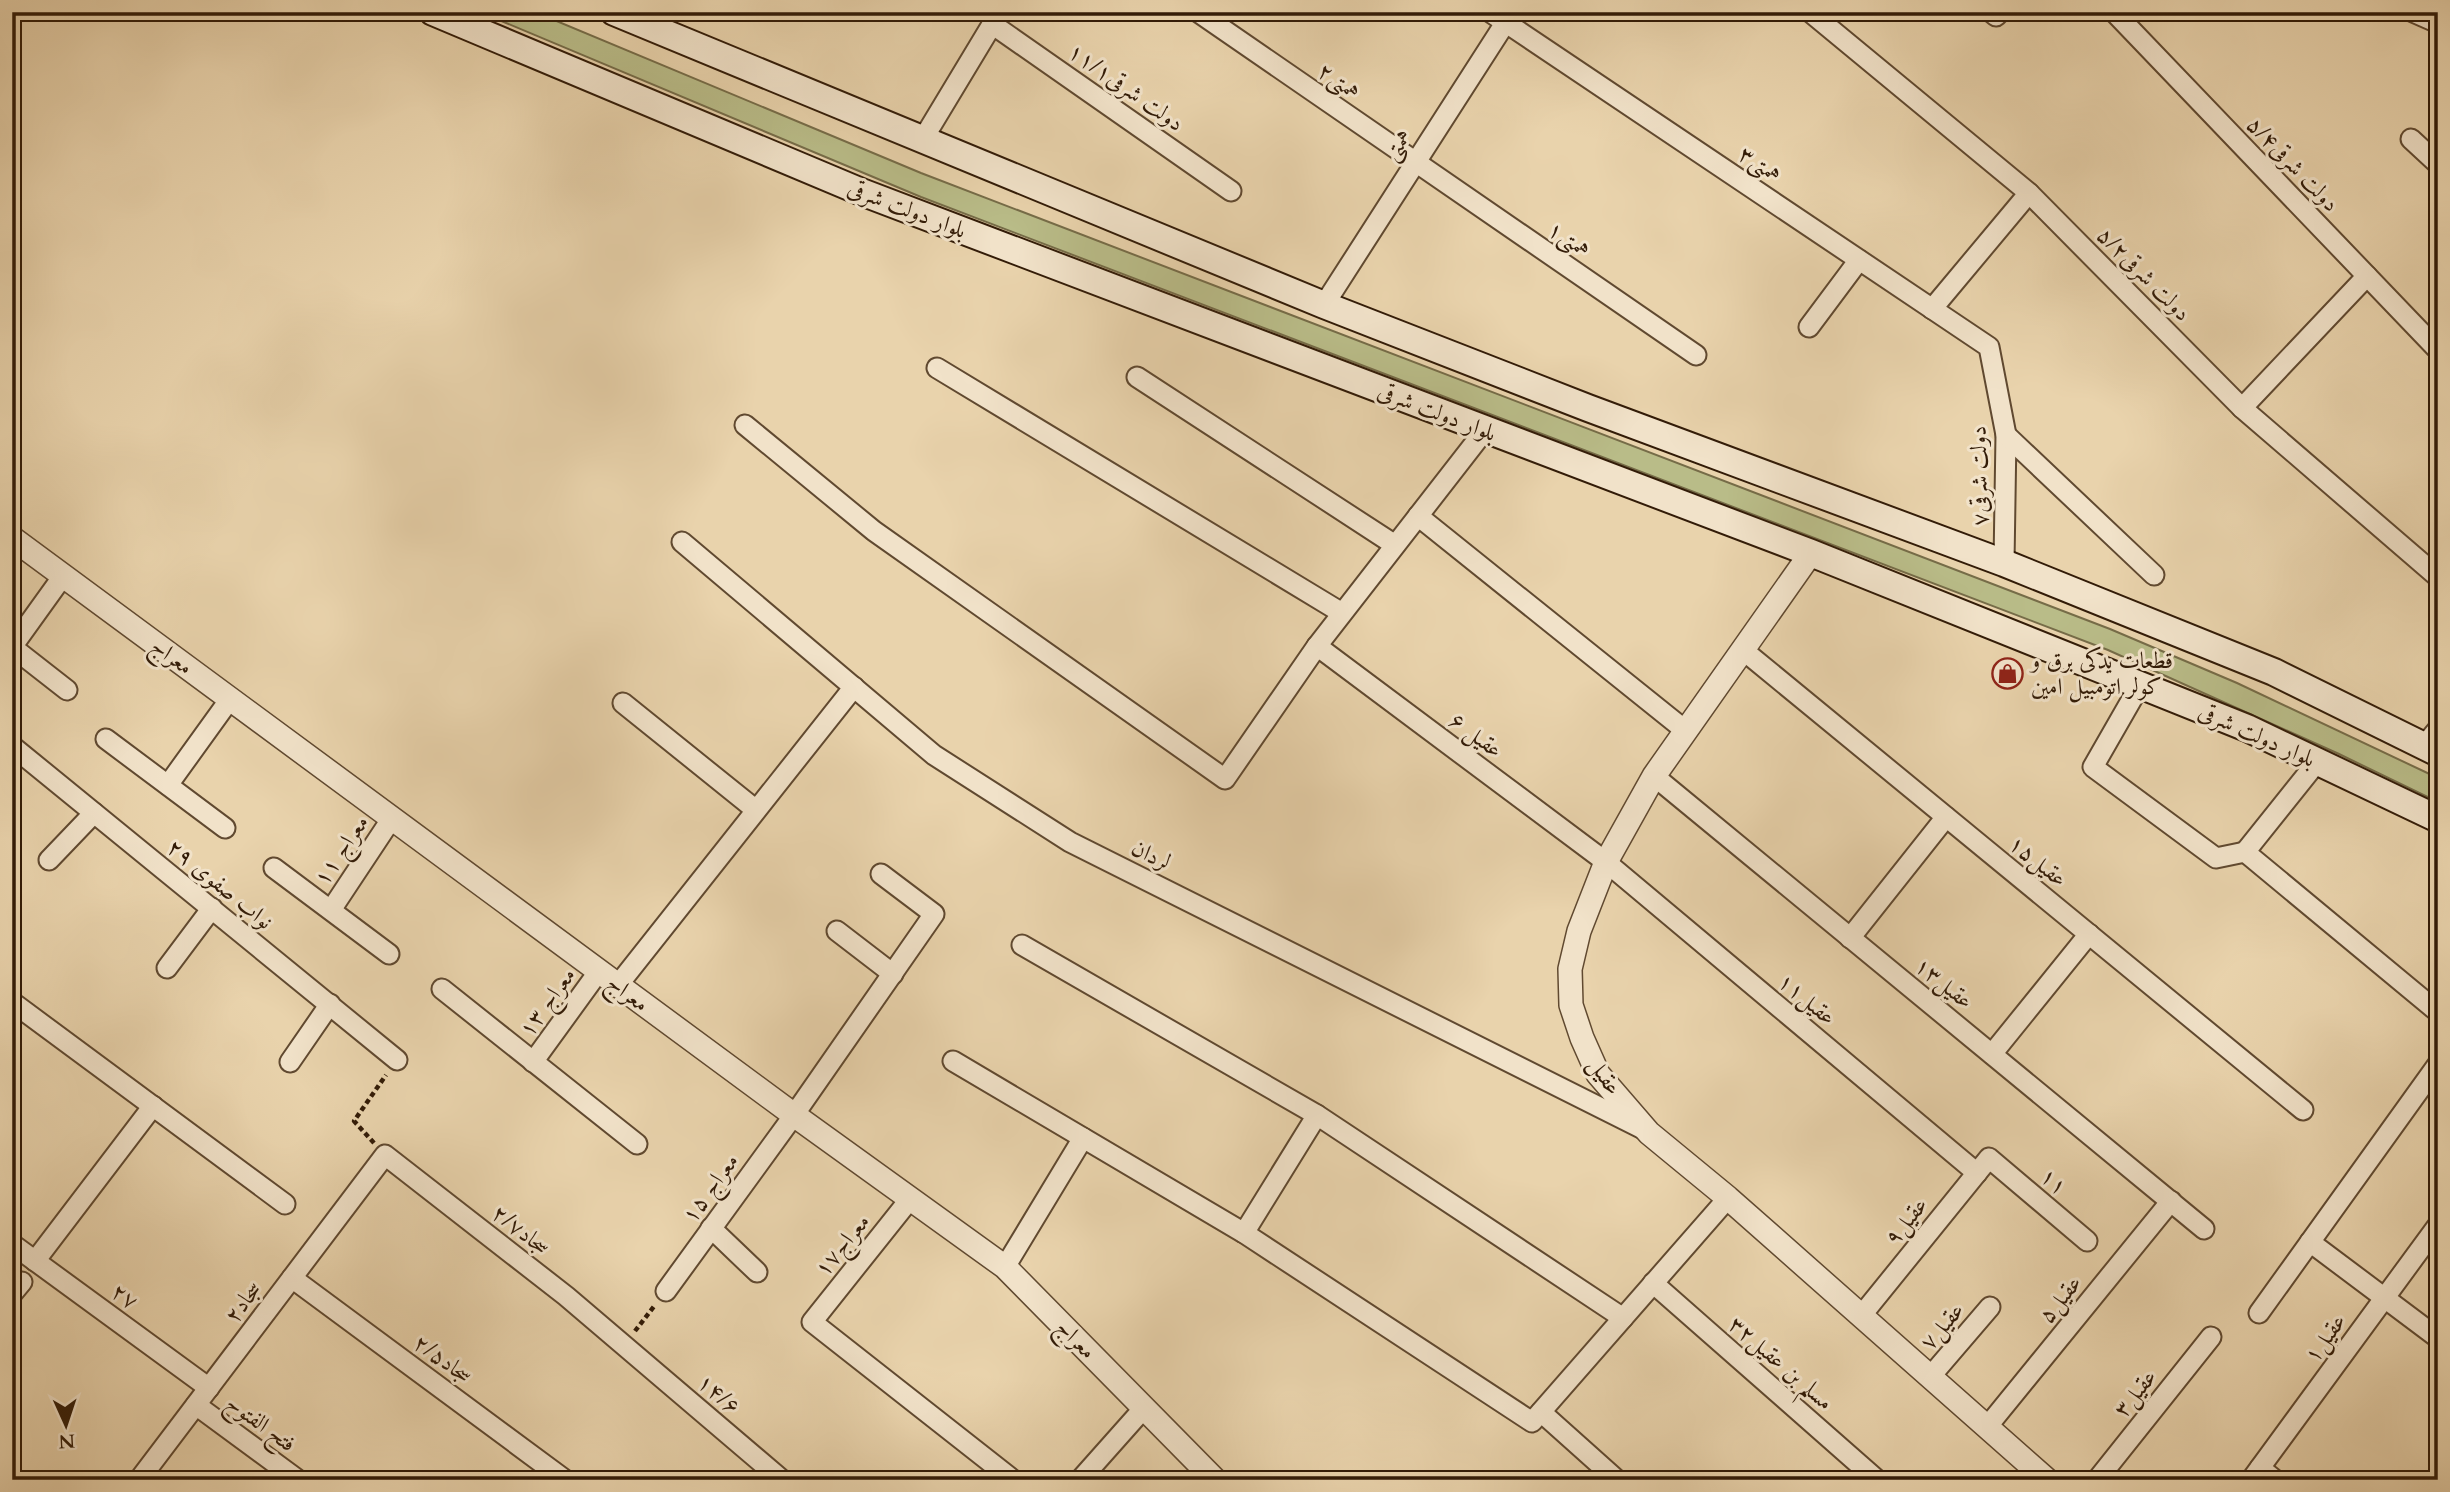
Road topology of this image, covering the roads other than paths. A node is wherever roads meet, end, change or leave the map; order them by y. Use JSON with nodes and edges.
{"nodes":[{"id":1,"x":433,"y":12,"type":"edge"},
{"id":2,"x":614,"y":12,"type":"edge"},
{"id":3,"x":1198,"y":12,"type":"edge"},
{"id":4,"x":1810,"y":12,"type":"edge"},
{"id":5,"x":1991,"y":12,"type":"edge"},
{"id":6,"x":2000,"y":12,"type":"edge"},
{"id":7,"x":2114,"y":12,"type":"edge"},
{"id":8,"x":2413,"y":12,"type":"edge"},
{"id":9,"x":1502,"y":16,"type":"edge"},
{"id":10,"x":996,"y":18,"type":"edge"},
{"id":11,"x":2438,"y":23,"type":"edge"},
{"id":12,"x":923,"y":139,"type":"junction"},
{"id":13,"x":2411,"y":139,"type":"dead end"},
{"id":14,"x":1415,"y":163,"type":"junction"},
{"id":15,"x":2438,"y":164,"type":"edge"},
{"id":16,"x":1231,"y":191,"type":"dead end"},
{"id":17,"x":2029,"y":193,"type":"junction"},
{"id":18,"x":1859,"y":260,"type":"junction"},
{"id":19,"x":2367,"y":276,"type":"junction"},
{"id":20,"x":1324,"y":305,"type":"junction"},
{"id":21,"x":1933,"y":309,"type":"junction"},
{"id":22,"x":1809,"y":327,"type":"dead end"},
{"id":23,"x":1989,"y":347,"type":"joint"},
{"id":24,"x":2438,"y":350,"type":"edge"},
{"id":25,"x":1696,"y":355,"type":"dead end"},
{"id":26,"x":937,"y":368,"type":"dead end"},
{"id":27,"x":1137,"y":377,"type":"dead end"},
{"id":28,"x":2242,"y":408,"type":"junction"},
{"id":29,"x":746,"y":425,"type":"dead end"},
{"id":30,"x":1485,"y":430,"type":"junction"},
{"id":31,"x":2006,"y":435,"type":"junction"},
{"id":32,"x":1418,"y":516,"type":"junction"},
{"id":33,"x":12,"y":538,"type":"edge"},
{"id":34,"x":682,"y":542,"type":"dead end"},
{"id":35,"x":1395,"y":545,"type":"junction"},
{"id":36,"x":1811,"y":553,"type":"junction"},
{"id":37,"x":2004,"y":563,"type":"junction"},
{"id":38,"x":2154,"y":575,"type":"dead end"},
{"id":39,"x":63,"y":576,"type":"junction"},
{"id":40,"x":2438,"y":577,"type":"edge"},
{"id":41,"x":1342,"y":613,"type":"junction"},
{"id":42,"x":1317,"y":646,"type":"junction"},
{"id":43,"x":12,"y":647,"type":"edge"},
{"id":44,"x":1743,"y":650,"type":"junction"},
{"id":45,"x":2140,"y":685,"type":"junction"},
{"id":46,"x":854,"y":687,"type":"junction"},
{"id":47,"x":67,"y":690,"type":"dead end"},
{"id":48,"x":230,"y":698,"type":"junction"},
{"id":49,"x":623,"y":703,"type":"dead end"},
{"id":50,"x":1686,"y":731,"type":"junction"},
{"id":51,"x":106,"y":739,"type":"dead end"},
{"id":52,"x":2433,"y":743,"type":"edge"},
{"id":53,"x":12,"y":746,"type":"edge"},
{"id":54,"x":2317,"y":761,"type":"junction"},
{"id":55,"x":1654,"y":776,"type":"junction"},
{"id":56,"x":168,"y":785,"type":"junction"},
{"id":57,"x":756,"y":810,"type":"junction"},
{"id":58,"x":94,"y":813,"type":"junction"},
{"id":59,"x":1946,"y":817,"type":"junction"},
{"id":60,"x":392,"y":818,"type":"junction"},
{"id":61,"x":2438,"y":819,"type":"edge"},
{"id":62,"x":225,"y":828,"type":"dead end"},
{"id":63,"x":2245,"y":852,"type":"junction"},
{"id":64,"x":49,"y":860,"type":"dead end"},
{"id":65,"x":1606,"y":862,"type":"junction"},
{"id":66,"x":274,"y":868,"type":"dead end"},
{"id":67,"x":881,"y":874,"type":"dead end"},
{"id":68,"x":212,"y":908,"type":"junction"},
{"id":69,"x":331,"y":910,"type":"junction"},
{"id":70,"x":837,"y":931,"type":"dead end"},
{"id":71,"x":2089,"y":934,"type":"junction"},
{"id":72,"x":1850,"y":938,"type":"junction"},
{"id":73,"x":1022,"y":945,"type":"dead end"},
{"id":74,"x":389,"y":954,"type":"dead end"},
{"id":75,"x":167,"y":968,"type":"dead end"},
{"id":76,"x":893,"y":974,"type":"junction"},
{"id":77,"x":609,"y":978,"type":"junction"},
{"id":78,"x":442,"y":989,"type":"dead end"},
{"id":79,"x":12,"y":1002,"type":"edge"},
{"id":80,"x":330,"y":1004,"type":"junction"},
{"id":81,"x":2438,"y":1012,"type":"edge"},
{"id":82,"x":1992,"y":1054,"type":"junction"},
{"id":83,"x":397,"y":1060,"type":"road end"},
{"id":84,"x":953,"y":1061,"type":"dead end"},
{"id":85,"x":290,"y":1062,"type":"dead end"},
{"id":86,"x":533,"y":1062,"type":"junction"},
{"id":87,"x":2438,"y":1065,"type":"edge"},
{"id":88,"x":153,"y":1106,"type":"junction"},
{"id":89,"x":2303,"y":1110,"type":"dead end"},
{"id":90,"x":794,"y":1115,"type":"junction"},
{"id":91,"x":1317,"y":1115,"type":"junction"},
{"id":92,"x":1649,"y":1133,"type":"junction"},
{"id":93,"x":1083,"y":1138,"type":"junction"},
{"id":94,"x":637,"y":1144,"type":"dead end"},
{"id":95,"x":385,"y":1155,"type":"joint"},
{"id":96,"x":1983,"y":1165,"type":"junction"},
{"id":97,"x":1728,"y":1198,"type":"junction"},
{"id":98,"x":910,"y":1199,"type":"junction"},
{"id":99,"x":2171,"y":1202,"type":"junction"},
{"id":100,"x":285,"y":1204,"type":"dead end"},
{"id":101,"x":2438,"y":1225,"type":"edge"},
{"id":102,"x":710,"y":1228,"type":"junction"},
{"id":103,"x":2204,"y":1229,"type":"dead end"},
{"id":104,"x":1244,"y":1233,"type":"junction"},
{"id":105,"x":2087,"y":1241,"type":"dead end"},
{"id":106,"x":2310,"y":1242,"type":"junction"},
{"id":107,"x":12,"y":1244,"type":"edge"},
{"id":108,"x":35,"y":1261,"type":"junction"},
{"id":109,"x":1005,"y":1267,"type":"junction"},
{"id":110,"x":757,"y":1272,"type":"dead end"},
{"id":111,"x":292,"y":1278,"type":"junction"},
{"id":112,"x":1653,"y":1283,"type":"junction"},
{"id":113,"x":666,"y":1291,"type":"road end"},
{"id":114,"x":2384,"y":1298,"type":"junction"},
{"id":115,"x":1990,"y":1307,"type":"dead end"},
{"id":116,"x":2259,"y":1313,"type":"dead end"},
{"id":117,"x":1861,"y":1316,"type":"junction"},
{"id":118,"x":1623,"y":1318,"type":"junction"},
{"id":119,"x":2211,"y":1337,"type":"dead end"},
{"id":120,"x":2438,"y":1338,"type":"edge"},
{"id":121,"x":624,"y":1346,"type":"joint"},
{"id":122,"x":1930,"y":1377,"type":"junction"},
{"id":123,"x":209,"y":1388,"type":"junction"},
{"id":124,"x":196,"y":1405,"type":"junction"},
{"id":125,"x":1144,"y":1408,"type":"junction"},
{"id":126,"x":1541,"y":1412,"type":"junction"},
{"id":127,"x":1987,"y":1427,"type":"junction"},
{"id":128,"x":2262,"y":1476,"type":"edge"},
{"id":129,"x":139,"y":1480,"type":"edge"},
{"id":130,"x":298,"y":1480,"type":"edge"},
{"id":131,"x":565,"y":1480,"type":"edge"},
{"id":132,"x":782,"y":1480,"type":"edge"},
{"id":133,"x":1013,"y":1480,"type":"edge"},
{"id":134,"x":1080,"y":1480,"type":"edge"},
{"id":135,"x":1215,"y":1480,"type":"edge"},
{"id":136,"x":1618,"y":1480,"type":"edge"},
{"id":137,"x":1877,"y":1480,"type":"edge"},
{"id":138,"x":2047,"y":1480,"type":"edge"},
{"id":139,"x":2097,"y":1480,"type":"edge"}],
"edges":[{"from":1,"to":30,"type":"main road","name":"بلوار دولت شرقی"},
{"from":2,"to":12,"type":"main road"},
{"from":3,"to":14,"type":"street","name":"۲همتی"},
{"from":4,"to":17,"type":"street","name":"۵/۲دولت شرقی"},
{"from":5,"to":6,"type":"street"},
{"from":7,"to":19,"type":"street","name":"۵/۴دولت شرقی"},
{"from":8,"to":11,"type":"street"},
{"from":9,"to":14,"type":"street","name":"همتی"},
{"from":9,"to":18,"type":"street","name":"۳همتی"},
{"from":10,"to":12,"type":"street"},
{"from":10,"to":16,"type":"street","name":"۱۱/۱دولت شرقی"},
{"from":12,"to":20,"type":"main road"},
{"from":13,"to":15,"type":"street"},
{"from":14,"to":20,"type":"street","name":"همتی"},
{"from":14,"to":25,"type":"street","name":"۱همتی"},
{"from":17,"to":21,"type":"street"},
{"from":17,"to":28,"type":"street","name":"۵/۲دولت شرقی"},
{"from":18,"to":21,"type":"street","name":"۳همتی"},
{"from":18,"to":22,"type":"street"},
{"from":19,"to":24,"type":"street","name":"۵/۴دولت شرقی"},
{"from":19,"to":28,"type":"street"},
{"from":20,"to":37,"type":"main road"},
{"from":21,"to":23,"type":"street","name":"۳همتی"},
{"from":23,"to":31,"type":"street","name":"۷دولت شرقی"},
{"from":26,"to":41,"type":"street"},
{"from":27,"to":35,"type":"street"},
{"from":28,"to":40,"type":"street","name":"۵/۲دولت شرقی"},
{"from":29,"to":42,"type":"street"},
{"from":30,"to":32,"type":"street"},
{"from":30,"to":36,"type":"main road","name":"بلوار دولت شرقی"},
{"from":31,"to":37,"type":"street","name":"۷دولت شرقی"},
{"from":31,"to":38,"type":"street"},
{"from":32,"to":35,"type":"street"},
{"from":32,"to":50,"type":"street"},
{"from":33,"to":39,"type":"street","name":"معراج"},
{"from":34,"to":46,"type":"street","name":"لردان"},
{"from":35,"to":41,"type":"street"},
{"from":36,"to":44,"type":"street","name":"عقیل"},
{"from":36,"to":45,"type":"main road","name":"بلوار دولت شرقی"},
{"from":37,"to":52,"type":"main road"},
{"from":39,"to":43,"type":"street"},
{"from":39,"to":48,"type":"street","name":"معراج"},
{"from":41,"to":42,"type":"street"},
{"from":42,"to":65,"type":"street","name":"عقیل ۶"},
{"from":43,"to":47,"type":"street"},
{"from":44,"to":50,"type":"street","name":"عقیل"},
{"from":44,"to":59,"type":"street","name":"عقیل۱۵"},
{"from":45,"to":54,"type":"main road","name":"بلوار دولت شرقی"},
{"from":45,"to":63,"type":"street"},
{"from":46,"to":57,"type":"street","name":"معراج ۱۳"},
{"from":46,"to":92,"type":"street","name":"لردان"},
{"from":48,"to":56,"type":"street"},
{"from":48,"to":60,"type":"street","name":"معراج"},
{"from":49,"to":57,"type":"street"},
{"from":50,"to":55,"type":"street","name":"عقیل"},
{"from":51,"to":56,"type":"street"},
{"from":53,"to":58,"type":"street","name":"نواب صفوی ۲۹"},
{"from":54,"to":61,"type":"main road","name":"بلوار دولت شرقی"},
{"from":54,"to":63,"type":"street"},
{"from":55,"to":65,"type":"street","name":"عقیل"},
{"from":55,"to":72,"type":"street","name":"عقیل۱۳"},
{"from":56,"to":62,"type":"street"},
{"from":57,"to":77,"type":"street","name":"معراج ۱۳"},
{"from":58,"to":64,"type":"street"},
{"from":58,"to":68,"type":"street","name":"نواب صفوی ۲۹"},
{"from":59,"to":71,"type":"street","name":"عقیل۱۵"},
{"from":59,"to":72,"type":"street"},
{"from":60,"to":69,"type":"street","name":"معراج ۱۱"},
{"from":60,"to":77,"type":"street","name":"معراج"},
{"from":63,"to":81,"type":"street"},
{"from":65,"to":92,"type":"street","name":"عقیل"},
{"from":65,"to":96,"type":"street","name":"عقیل۱۱"},
{"from":66,"to":69,"type":"street"},
{"from":67,"to":76,"type":"street","name":"معراج ۱۵"},
{"from":68,"to":75,"type":"street"},
{"from":68,"to":80,"type":"street","name":"نواب صفوی ۲۹"},
{"from":69,"to":74,"type":"street"},
{"from":70,"to":76,"type":"street"},
{"from":71,"to":82,"type":"street"},
{"from":71,"to":89,"type":"street","name":"عقیل۱۵"},
{"from":72,"to":82,"type":"street","name":"عقیل۱۳"},
{"from":73,"to":91,"type":"street"},
{"from":76,"to":90,"type":"street","name":"معراج ۱۵"},
{"from":77,"to":86,"type":"street","name":"معراج ۱۳"},
{"from":77,"to":90,"type":"street","name":"معراج"},
{"from":78,"to":86,"type":"street"},
{"from":79,"to":88,"type":"street"},
{"from":80,"to":83,"type":"street","name":"نواب صفوی ۲۹"},
{"from":80,"to":85,"type":"street"},
{"from":82,"to":99,"type":"street","name":"عقیل۱۳"},
{"from":84,"to":93,"type":"street"},
{"from":86,"to":94,"type":"street"},
{"from":87,"to":106,"type":"street"},
{"from":88,"to":100,"type":"street"},
{"from":88,"to":108,"type":"street"},
{"from":90,"to":98,"type":"street","name":"معراج"},
{"from":90,"to":102,"type":"street","name":"معراج ۱۵"},
{"from":91,"to":104,"type":"street"},
{"from":91,"to":118,"type":"street"},
{"from":92,"to":97,"type":"street","name":"عقیل"},
{"from":93,"to":104,"type":"street"},
{"from":93,"to":109,"type":"street"},
{"from":95,"to":111,"type":"street","name":"۲سجاد"},
{"from":95,"to":121,"type":"street","name":"سجاد۲/۷"},
{"from":96,"to":105,"type":"street","name":"۱۱"},
{"from":96,"to":117,"type":"street","name":"عقیل۹"},
{"from":97,"to":112,"type":"street"},
{"from":97,"to":117,"type":"street","name":"عقیل"},
{"from":98,"to":109,"type":"street","name":"معراج"},
{"from":98,"to":133,"type":"street","name":"معراج۱۷"},
{"from":99,"to":103,"type":"street","name":"عقیل۱۳"},
{"from":99,"to":127,"type":"street","name":"عقیل۵"},
{"from":101,"to":114,"type":"street","name":"عقیل۱"},
{"from":102,"to":110,"type":"street"},
{"from":102,"to":113,"type":"street","name":"معراج ۱۵"},
{"from":104,"to":126,"type":"street"},
{"from":106,"to":114,"type":"street"},
{"from":106,"to":116,"type":"street"},
{"from":107,"to":108,"type":"street","name":"۲۷"},
{"from":108,"to":123,"type":"street","name":"۲۷"},
{"from":109,"to":125,"type":"street","name":"معراج"},
{"from":111,"to":123,"type":"street","name":"۲سجاد"},
{"from":111,"to":131,"type":"street","name":"۲/۵سجاد"},
{"from":112,"to":118,"type":"street"},
{"from":112,"to":137,"type":"street","name":"مسلم بن عقیل۳۲"},
{"from":114,"to":120,"type":"street"},
{"from":114,"to":128,"type":"street","name":"عقیل۱"},
{"from":115,"to":122,"type":"street","name":"عقیل۷"},
{"from":117,"to":122,"type":"street","name":"عقیل"},
{"from":118,"to":126,"type":"street"},
{"from":119,"to":139,"type":"street","name":"عقیل۳"},
{"from":121,"to":132,"type":"street","name":"۱۴/۶"},
{"from":122,"to":127,"type":"street","name":"عقیل"},
{"from":123,"to":124,"type":"street","name":"۲سجاد"},
{"from":124,"to":129,"type":"street","name":"۲سجاد"},
{"from":124,"to":130,"type":"street","name":"فتح الفتوح"},
{"from":125,"to":134,"type":"street"},
{"from":125,"to":135,"type":"street","name":"معراج"},
{"from":126,"to":136,"type":"street"},
{"from":127,"to":138,"type":"street","name":"عقیل"}]}
